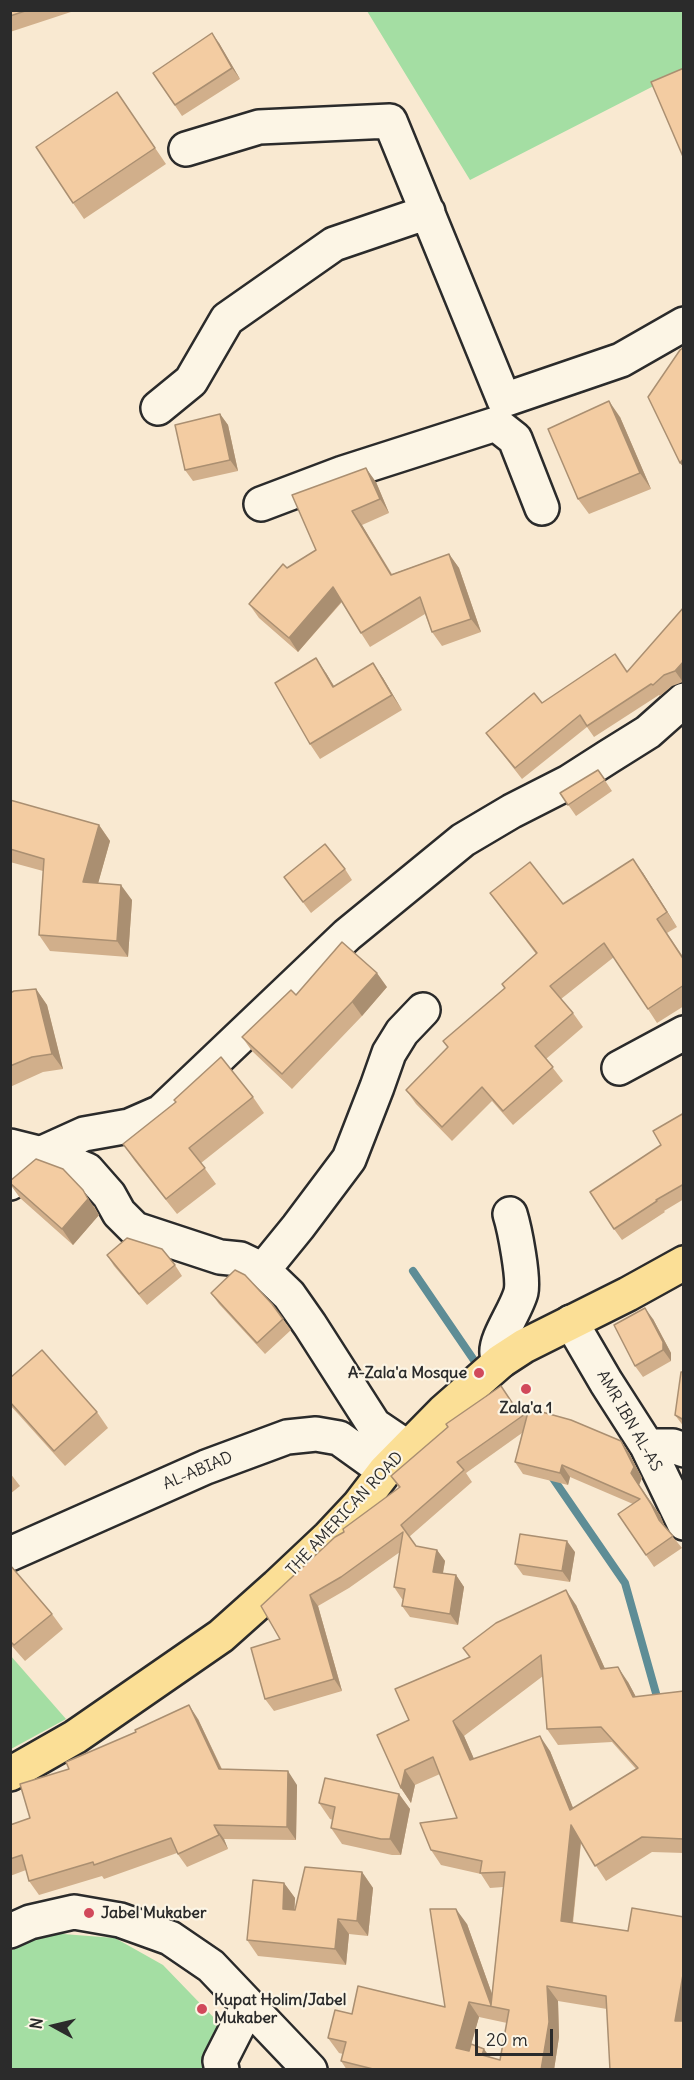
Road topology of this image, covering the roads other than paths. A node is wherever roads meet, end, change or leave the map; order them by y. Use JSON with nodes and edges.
{"nodes":[{"id":1,"x":186,"y":149,"type":"dead end"},
{"id":2,"x":428,"y":212,"type":"junction"},
{"id":3,"x":684,"y":324,"type":"edge"},
{"id":4,"x":158,"y":408,"type":"dead end"},
{"id":5,"x":500,"y":412,"type":"junction"},
{"id":6,"x":261,"y":504,"type":"dead end"},
{"id":7,"x":542,"y":508,"type":"dead end"},
{"id":8,"x":684,"y":700,"type":"edge"},
{"id":9,"x":423,"y":1010,"type":"dead end"},
{"id":10,"x":684,"y":1033,"type":"edge"},
{"id":11,"x":619,"y":1068,"type":"dead end"},
{"id":12,"x":10,"y":1146,"type":"edge"},
{"id":13,"x":42,"y":1153,"type":"junction"},
{"id":14,"x":10,"y":1184,"type":"edge"},
{"id":15,"x":510,"y":1214,"type":"dead end"},
{"id":16,"x":684,"y":1263,"type":"edge"},
{"id":17,"x":263,"y":1270,"type":"junction"},
{"id":18,"x":571,"y":1322,"type":"junction"},
{"id":19,"x":501,"y":1361,"type":"junction"},
{"id":20,"x":647,"y":1446,"type":"junction"},
{"id":21,"x":684,"y":1450,"type":"edge"},
{"id":22,"x":396,"y":1459,"type":"junction"},
{"id":23,"x":684,"y":1523,"type":"edge"},
{"id":24,"x":10,"y":1554,"type":"edge"},
{"id":25,"x":10,"y":1774,"type":"edge"},
{"id":26,"x":10,"y":1931,"type":"edge"},
{"id":27,"x":248,"y":2006,"type":"junction"},
{"id":28,"x":222,"y":2070,"type":"edge"},
{"id":29,"x":310,"y":2070,"type":"edge"}],
"edges":[{"from":1,"to":2,"type":"street"},
{"from":2,"to":4,"type":"street"},
{"from":2,"to":5,"type":"street"},
{"from":3,"to":5,"type":"street"},
{"from":5,"to":6,"type":"street"},
{"from":5,"to":7,"type":"street"},
{"from":8,"to":13,"type":"street"},
{"from":9,"to":17,"type":"street"},
{"from":10,"to":11,"type":"street"},
{"from":12,"to":13,"type":"street"},
{"from":13,"to":14,"type":"street"},
{"from":13,"to":17,"type":"street"},
{"from":15,"to":19,"type":"street"},
{"from":16,"to":18,"type":"main road","name":"THE AMERICAN ROAD"},
{"from":17,"to":22,"type":"street"},
{"from":18,"to":19,"type":"main road","name":"THE AMERICAN ROAD"},
{"from":18,"to":20,"type":"street","name":"AMR IBN AL-AS"},
{"from":19,"to":22,"type":"main road","name":"THE AMERICAN ROAD"},
{"from":20,"to":21,"type":"street"},
{"from":20,"to":23,"type":"street","name":"AMR IBN AL-AS"},
{"from":22,"to":24,"type":"street","name":"AL-ABIAD"},
{"from":22,"to":25,"type":"main road","name":"THE AMERICAN ROAD"},
{"from":26,"to":27,"type":"street"},
{"from":27,"to":28,"type":"street"},
{"from":27,"to":29,"type":"street"}]}
